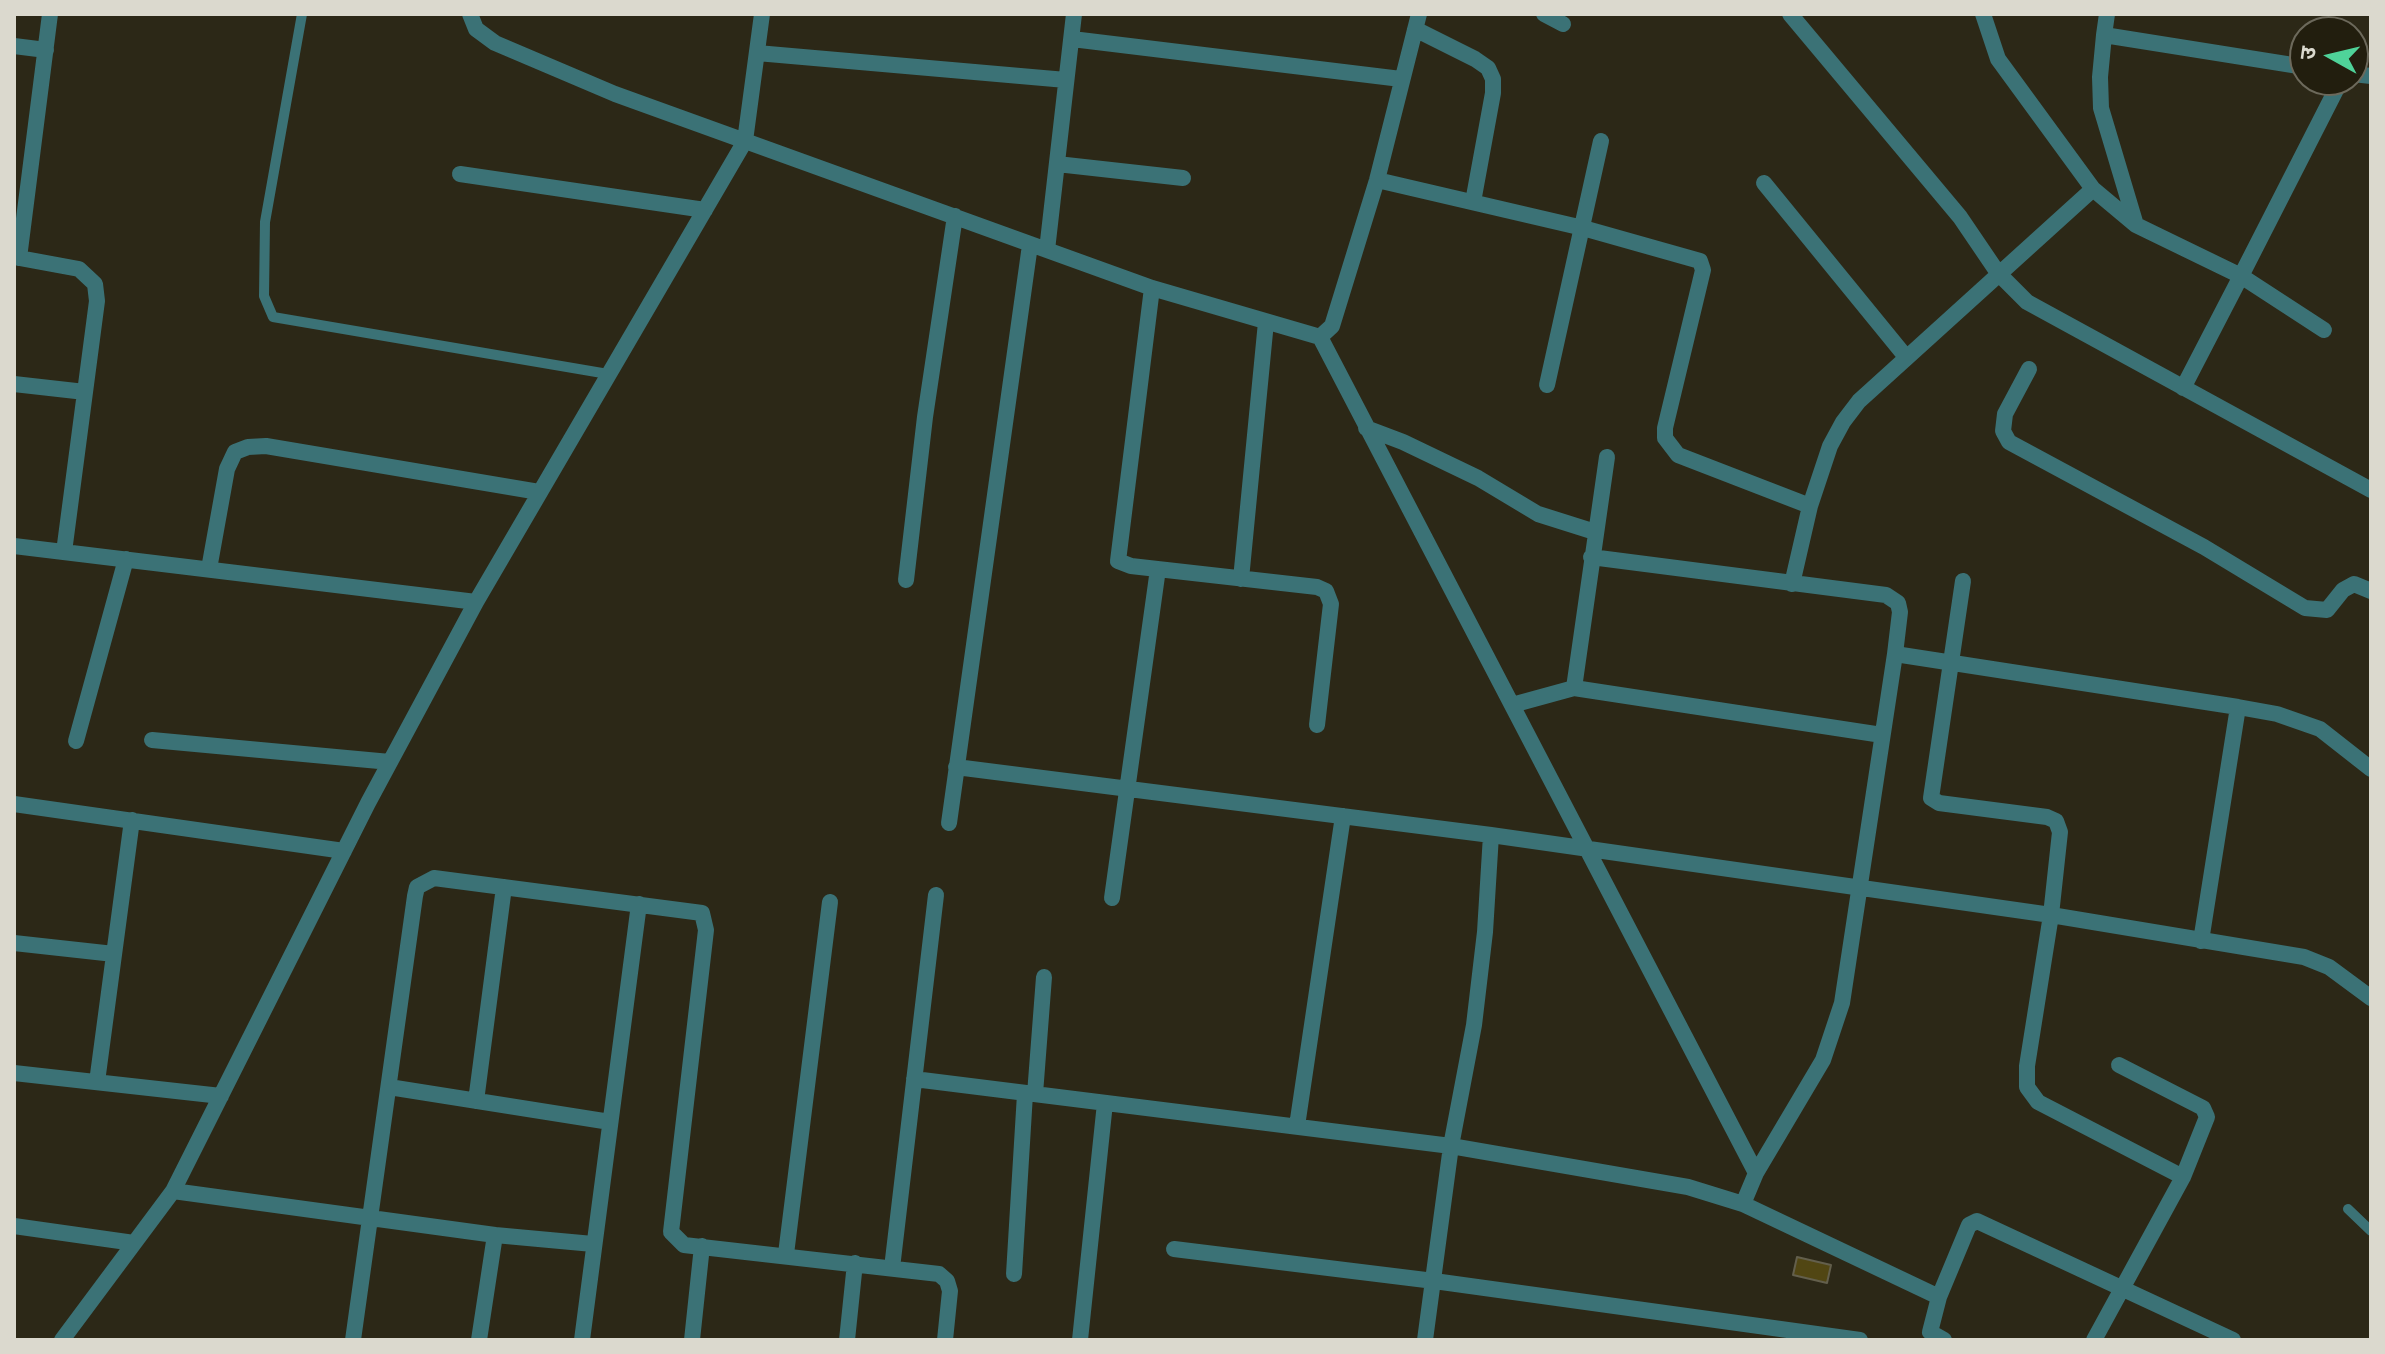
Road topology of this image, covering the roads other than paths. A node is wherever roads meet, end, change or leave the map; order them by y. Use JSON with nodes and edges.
{"nodes":[{"id":1,"x":50,"y":14,"type":"edge"},
{"id":2,"x":302,"y":14,"type":"edge"},
{"id":3,"x":470,"y":14,"type":"edge"},
{"id":4,"x":762,"y":14,"type":"edge"},
{"id":5,"x":1074,"y":14,"type":"edge"},
{"id":6,"x":1544,"y":14,"type":"edge"},
{"id":7,"x":1790,"y":14,"type":"edge"},
{"id":8,"x":1983,"y":14,"type":"edge"},
{"id":9,"x":2107,"y":14,"type":"edge"},
{"id":10,"x":1417,"y":22,"type":"edge"},
{"id":11,"x":1563,"y":24,"type":"dead end"},
{"id":12,"x":2104,"y":35,"type":"junction"},
{"id":13,"x":1072,"y":39,"type":"junction"},
{"id":14,"x":14,"y":46,"type":"edge"},
{"id":15,"x":46,"y":50,"type":"junction"},
{"id":16,"x":757,"y":53,"type":"junction"},
{"id":17,"x":2289,"y":64,"type":"edge"},
{"id":18,"x":1401,"y":79,"type":"junction"},
{"id":19,"x":1066,"y":80,"type":"junction"},
{"id":20,"x":2333,"y":96,"type":"edge"},
{"id":21,"x":745,"y":141,"type":"junction"},
{"id":22,"x":1601,"y":141,"type":"dead end"},
{"id":23,"x":1057,"y":164,"type":"junction"},
{"id":24,"x":460,"y":174,"type":"dead end"},
{"id":25,"x":1183,"y":178,"type":"dead end"},
{"id":26,"x":1377,"y":180,"type":"junction"},
{"id":27,"x":1764,"y":183,"type":"dead end"},
{"id":28,"x":2093,"y":189,"type":"junction"},
{"id":29,"x":1473,"y":202,"type":"junction"},
{"id":30,"x":705,"y":210,"type":"junction"},
{"id":31,"x":955,"y":216,"type":"junction"},
{"id":32,"x":2136,"y":225,"type":"junction"},
{"id":33,"x":1583,"y":228,"type":"junction"},
{"id":34,"x":1038,"y":247,"type":"junction"},
{"id":35,"x":16,"y":258,"type":"edge"},
{"id":36,"x":1998,"y":273,"type":"junction"},
{"id":37,"x":2241,"y":276,"type":"junction"},
{"id":38,"x":1152,"y":288,"type":"junction"},
{"id":39,"x":1266,"y":322,"type":"junction"},
{"id":40,"x":2324,"y":330,"type":"dead end"},
{"id":41,"x":1320,"y":337,"type":"junction"},
{"id":42,"x":1906,"y":357,"type":"junction"},
{"id":43,"x":2029,"y":369,"type":"dead end"},
{"id":44,"x":608,"y":374,"type":"junction"},
{"id":45,"x":14,"y":384,"type":"edge"},
{"id":46,"x":1547,"y":385,"type":"dead end"},
{"id":47,"x":2183,"y":388,"type":"junction"},
{"id":48,"x":85,"y":392,"type":"junction"},
{"id":49,"x":1366,"y":428,"type":"junction"},
{"id":50,"x":1607,"y":457,"type":"dead end"},
{"id":51,"x":2371,"y":490,"type":"edge"},
{"id":52,"x":539,"y":492,"type":"junction"},
{"id":53,"x":1810,"y":506,"type":"junction"},
{"id":54,"x":1595,"y":532,"type":"junction"},
{"id":55,"x":14,"y":546,"type":"edge"},
{"id":56,"x":64,"y":552,"type":"junction"},
{"id":57,"x":1591,"y":557,"type":"junction"},
{"id":58,"x":126,"y":559,"type":"junction"},
{"id":59,"x":209,"y":569,"type":"junction"},
{"id":60,"x":1158,"y":569,"type":"junction"},
{"id":61,"x":1241,"y":579,"type":"junction"},
{"id":62,"x":906,"y":580,"type":"dead end"},
{"id":63,"x":1963,"y":581,"type":"dead end"},
{"id":64,"x":1792,"y":584,"type":"junction"},
{"id":65,"x":2371,"y":591,"type":"edge"},
{"id":66,"x":476,"y":602,"type":"junction"},
{"id":67,"x":1895,"y":654,"type":"junction"},
{"id":68,"x":1950,"y":660,"type":"junction"},
{"id":69,"x":1574,"y":688,"type":"junction"},
{"id":70,"x":1512,"y":705,"type":"junction"},
{"id":71,"x":2238,"y":707,"type":"junction"},
{"id":72,"x":1317,"y":725,"type":"dead end"},
{"id":73,"x":1882,"y":735,"type":"junction"},
{"id":74,"x":152,"y":740,"type":"dead end"},
{"id":75,"x":76,"y":741,"type":"dead end"},
{"id":76,"x":390,"y":762,"type":"junction"},
{"id":77,"x":956,"y":767,"type":"junction"},
{"id":78,"x":2371,"y":769,"type":"edge"},
{"id":79,"x":1128,"y":789,"type":"junction"},
{"id":80,"x":14,"y":804,"type":"edge"},
{"id":81,"x":1343,"y":816,"type":"junction"},
{"id":82,"x":132,"y":820,"type":"junction"},
{"id":83,"x":949,"y":823,"type":"dead end"},
{"id":84,"x":1491,"y":835,"type":"junction"},
{"id":85,"x":1587,"y":850,"type":"junction"},
{"id":86,"x":344,"y":851,"type":"junction"},
{"id":87,"x":504,"y":887,"type":"junction"},
{"id":88,"x":1861,"y":887,"type":"junction"},
{"id":89,"x":936,"y":895,"type":"dead end"},
{"id":90,"x":1112,"y":898,"type":"dead end"},
{"id":91,"x":830,"y":902,"type":"dead end"},
{"id":92,"x":639,"y":904,"type":"junction"},
{"id":93,"x":2051,"y":915,"type":"junction"},
{"id":94,"x":2201,"y":941,"type":"junction"},
{"id":95,"x":14,"y":943,"type":"edge"},
{"id":96,"x":114,"y":954,"type":"junction"},
{"id":97,"x":1044,"y":977,"type":"dead end"},
{"id":98,"x":2371,"y":998,"type":"edge"},
{"id":99,"x":2119,"y":1065,"type":"dead end"},
{"id":100,"x":14,"y":1073,"type":"edge"},
{"id":101,"x":914,"y":1079,"type":"junction"},
{"id":102,"x":97,"y":1082,"type":"junction"},
{"id":103,"x":389,"y":1087,"type":"junction"},
{"id":104,"x":1030,"y":1094,"type":"junction"},
{"id":105,"x":221,"y":1096,"type":"junction"},
{"id":106,"x":476,"y":1101,"type":"junction"},
{"id":107,"x":1105,"y":1103,"type":"junction"},
{"id":108,"x":610,"y":1122,"type":"junction"},
{"id":109,"x":1297,"y":1126,"type":"junction"},
{"id":110,"x":1451,"y":1146,"type":"junction"},
{"id":111,"x":1756,"y":1173,"type":"junction"},
{"id":112,"x":2183,"y":1177,"type":"junction"},
{"id":113,"x":173,"y":1191,"type":"junction"},
{"id":114,"x":1743,"y":1204,"type":"junction"},
{"id":115,"x":2348,"y":1209,"type":"dead end"},
{"id":116,"x":372,"y":1217,"type":"junction"},
{"id":117,"x":14,"y":1226,"type":"edge"},
{"id":118,"x":2371,"y":1231,"type":"edge"},
{"id":119,"x":495,"y":1235,"type":"junction"},
{"id":120,"x":134,"y":1243,"type":"junction"},
{"id":121,"x":593,"y":1244,"type":"junction"},
{"id":122,"x":702,"y":1246,"type":"junction"},
{"id":123,"x":1174,"y":1249,"type":"dead end"},
{"id":124,"x":786,"y":1254,"type":"junction"},
{"id":125,"x":855,"y":1263,"type":"junction"},
{"id":126,"x":892,"y":1268,"type":"junction"},
{"id":127,"x":1014,"y":1274,"type":"dead end"},
{"id":128,"x":1434,"y":1281,"type":"junction"},
{"id":129,"x":2122,"y":1287,"type":"junction"},
{"id":130,"x":1939,"y":1297,"type":"junction"},
{"id":131,"x":1933,"y":1337,"type":"edge"},
{"id":132,"x":62,"y":1340,"type":"edge"},
{"id":133,"x":353,"y":1340,"type":"edge"},
{"id":134,"x":479,"y":1340,"type":"edge"},
{"id":135,"x":582,"y":1340,"type":"edge"},
{"id":136,"x":692,"y":1340,"type":"edge"},
{"id":137,"x":847,"y":1340,"type":"edge"},
{"id":138,"x":945,"y":1340,"type":"edge"},
{"id":139,"x":1080,"y":1340,"type":"edge"},
{"id":140,"x":1425,"y":1340,"type":"edge"},
{"id":141,"x":1860,"y":1340,"type":"edge"},
{"id":142,"x":2094,"y":1340,"type":"edge"},
{"id":143,"x":2233,"y":1340,"type":"edge"}],
"edges":[{"from":1,"to":15,"type":"street"},
{"from":2,"to":44,"type":"lane"},
{"from":3,"to":21,"type":"street"},
{"from":4,"to":16,"type":"street"},
{"from":5,"to":13,"type":"street"},
{"from":6,"to":11,"type":"street"},
{"from":7,"to":36,"type":"street"},
{"from":8,"to":28,"type":"street"},
{"from":9,"to":12,"type":"street"},
{"from":10,"to":18,"type":"street"},
{"from":10,"to":29,"type":"street"},
{"from":12,"to":17,"type":"street"},
{"from":12,"to":32,"type":"street"},
{"from":13,"to":18,"type":"street"},
{"from":13,"to":19,"type":"street"},
{"from":14,"to":15,"type":"street"},
{"from":15,"to":35,"type":"street"},
{"from":16,"to":19,"type":"street"},
{"from":16,"to":21,"type":"street"},
{"from":18,"to":26,"type":"street"},
{"from":19,"to":23,"type":"street"},
{"from":20,"to":37,"type":"street"},
{"from":21,"to":30,"type":"street"},
{"from":21,"to":31,"type":"street"},
{"from":22,"to":33,"type":"street"},
{"from":23,"to":25,"type":"street"},
{"from":23,"to":34,"type":"street"},
{"from":24,"to":30,"type":"street"},
{"from":26,"to":29,"type":"street"},
{"from":26,"to":41,"type":"street"},
{"from":27,"to":42,"type":"street"},
{"from":28,"to":32,"type":"street"},
{"from":28,"to":36,"type":"street"},
{"from":29,"to":33,"type":"street"},
{"from":30,"to":44,"type":"street"},
{"from":31,"to":34,"type":"street"},
{"from":31,"to":62,"type":"street"},
{"from":32,"to":37,"type":"street"},
{"from":33,"to":46,"type":"street"},
{"from":33,"to":53,"type":"street"},
{"from":34,"to":38,"type":"street"},
{"from":34,"to":77,"type":"street"},
{"from":35,"to":48,"type":"street"},
{"from":36,"to":42,"type":"street"},
{"from":36,"to":47,"type":"street"},
{"from":37,"to":40,"type":"street"},
{"from":37,"to":47,"type":"street"},
{"from":38,"to":39,"type":"street"},
{"from":38,"to":60,"type":"street"},
{"from":39,"to":41,"type":"street"},
{"from":39,"to":61,"type":"street"},
{"from":41,"to":49,"type":"street"},
{"from":42,"to":53,"type":"street"},
{"from":43,"to":65,"type":"street"},
{"from":44,"to":52,"type":"street"},
{"from":45,"to":48,"type":"street"},
{"from":47,"to":51,"type":"street"},
{"from":48,"to":56,"type":"street"},
{"from":49,"to":54,"type":"street"},
{"from":49,"to":70,"type":"street"},
{"from":50,"to":54,"type":"street"},
{"from":52,"to":59,"type":"street"},
{"from":52,"to":66,"type":"street"},
{"from":53,"to":64,"type":"street"},
{"from":54,"to":57,"type":"street"},
{"from":55,"to":56,"type":"street"},
{"from":56,"to":58,"type":"street"},
{"from":57,"to":64,"type":"street"},
{"from":57,"to":69,"type":"street"},
{"from":58,"to":59,"type":"street"},
{"from":58,"to":75,"type":"street"},
{"from":59,"to":66,"type":"street"},
{"from":60,"to":61,"type":"street"},
{"from":60,"to":79,"type":"street"},
{"from":61,"to":72,"type":"street"},
{"from":63,"to":68,"type":"street"},
{"from":64,"to":67,"type":"street"},
{"from":66,"to":76,"type":"street"},
{"from":67,"to":68,"type":"street"},
{"from":67,"to":73,"type":"street"},
{"from":68,"to":71,"type":"street"},
{"from":68,"to":93,"type":"street"},
{"from":69,"to":70,"type":"street"},
{"from":69,"to":73,"type":"street"},
{"from":70,"to":85,"type":"street"},
{"from":71,"to":78,"type":"street"},
{"from":71,"to":94,"type":"street"},
{"from":73,"to":88,"type":"street"},
{"from":74,"to":76,"type":"street"},
{"from":76,"to":86,"type":"street"},
{"from":77,"to":79,"type":"street"},
{"from":77,"to":83,"type":"street"},
{"from":79,"to":81,"type":"street"},
{"from":79,"to":90,"type":"street"},
{"from":80,"to":82,"type":"street"},
{"from":81,"to":84,"type":"street"},
{"from":81,"to":109,"type":"street"},
{"from":82,"to":86,"type":"street"},
{"from":82,"to":96,"type":"street"},
{"from":84,"to":85,"type":"street"},
{"from":84,"to":110,"type":"street"},
{"from":85,"to":88,"type":"street"},
{"from":85,"to":111,"type":"street"},
{"from":86,"to":105,"type":"street"},
{"from":87,"to":92,"type":"street"},
{"from":87,"to":103,"type":"street"},
{"from":87,"to":106,"type":"street"},
{"from":88,"to":93,"type":"street"},
{"from":88,"to":111,"type":"street"},
{"from":89,"to":101,"type":"street"},
{"from":91,"to":124,"type":"street"},
{"from":92,"to":108,"type":"street"},
{"from":92,"to":122,"type":"street"},
{"from":93,"to":94,"type":"street"},
{"from":93,"to":112,"type":"street"},
{"from":94,"to":98,"type":"street"},
{"from":95,"to":96,"type":"street"},
{"from":96,"to":102,"type":"street"},
{"from":97,"to":104,"type":"street"},
{"from":99,"to":112,"type":"street"},
{"from":100,"to":102,"type":"street"},
{"from":101,"to":104,"type":"street"},
{"from":101,"to":126,"type":"street"},
{"from":102,"to":105,"type":"street"},
{"from":103,"to":106,"type":"street"},
{"from":103,"to":116,"type":"street"},
{"from":104,"to":107,"type":"street"},
{"from":104,"to":127,"type":"street"},
{"from":105,"to":113,"type":"street"},
{"from":106,"to":108,"type":"street"},
{"from":107,"to":109,"type":"street"},
{"from":107,"to":139,"type":"street"},
{"from":108,"to":121,"type":"street"},
{"from":109,"to":110,"type":"street"},
{"from":110,"to":114,"type":"street"},
{"from":110,"to":128,"type":"street"},
{"from":111,"to":114,"type":"street"},
{"from":112,"to":129,"type":"street"},
{"from":113,"to":116,"type":"street"},
{"from":113,"to":120,"type":"street"},
{"from":114,"to":130,"type":"street"},
{"from":115,"to":118,"type":"lane"},
{"from":116,"to":119,"type":"street"},
{"from":116,"to":133,"type":"street"},
{"from":117,"to":120,"type":"street"},
{"from":119,"to":121,"type":"street"},
{"from":119,"to":134,"type":"street"},
{"from":120,"to":132,"type":"street"},
{"from":121,"to":135,"type":"street"},
{"from":122,"to":124,"type":"street"},
{"from":122,"to":136,"type":"street"},
{"from":123,"to":128,"type":"street"},
{"from":124,"to":125,"type":"street"},
{"from":125,"to":126,"type":"street"},
{"from":125,"to":137,"type":"street"},
{"from":126,"to":138,"type":"street"},
{"from":128,"to":140,"type":"street"},
{"from":128,"to":141,"type":"street"},
{"from":129,"to":130,"type":"street"},
{"from":129,"to":142,"type":"street"},
{"from":129,"to":143,"type":"street"},
{"from":130,"to":131,"type":"street"}]}
